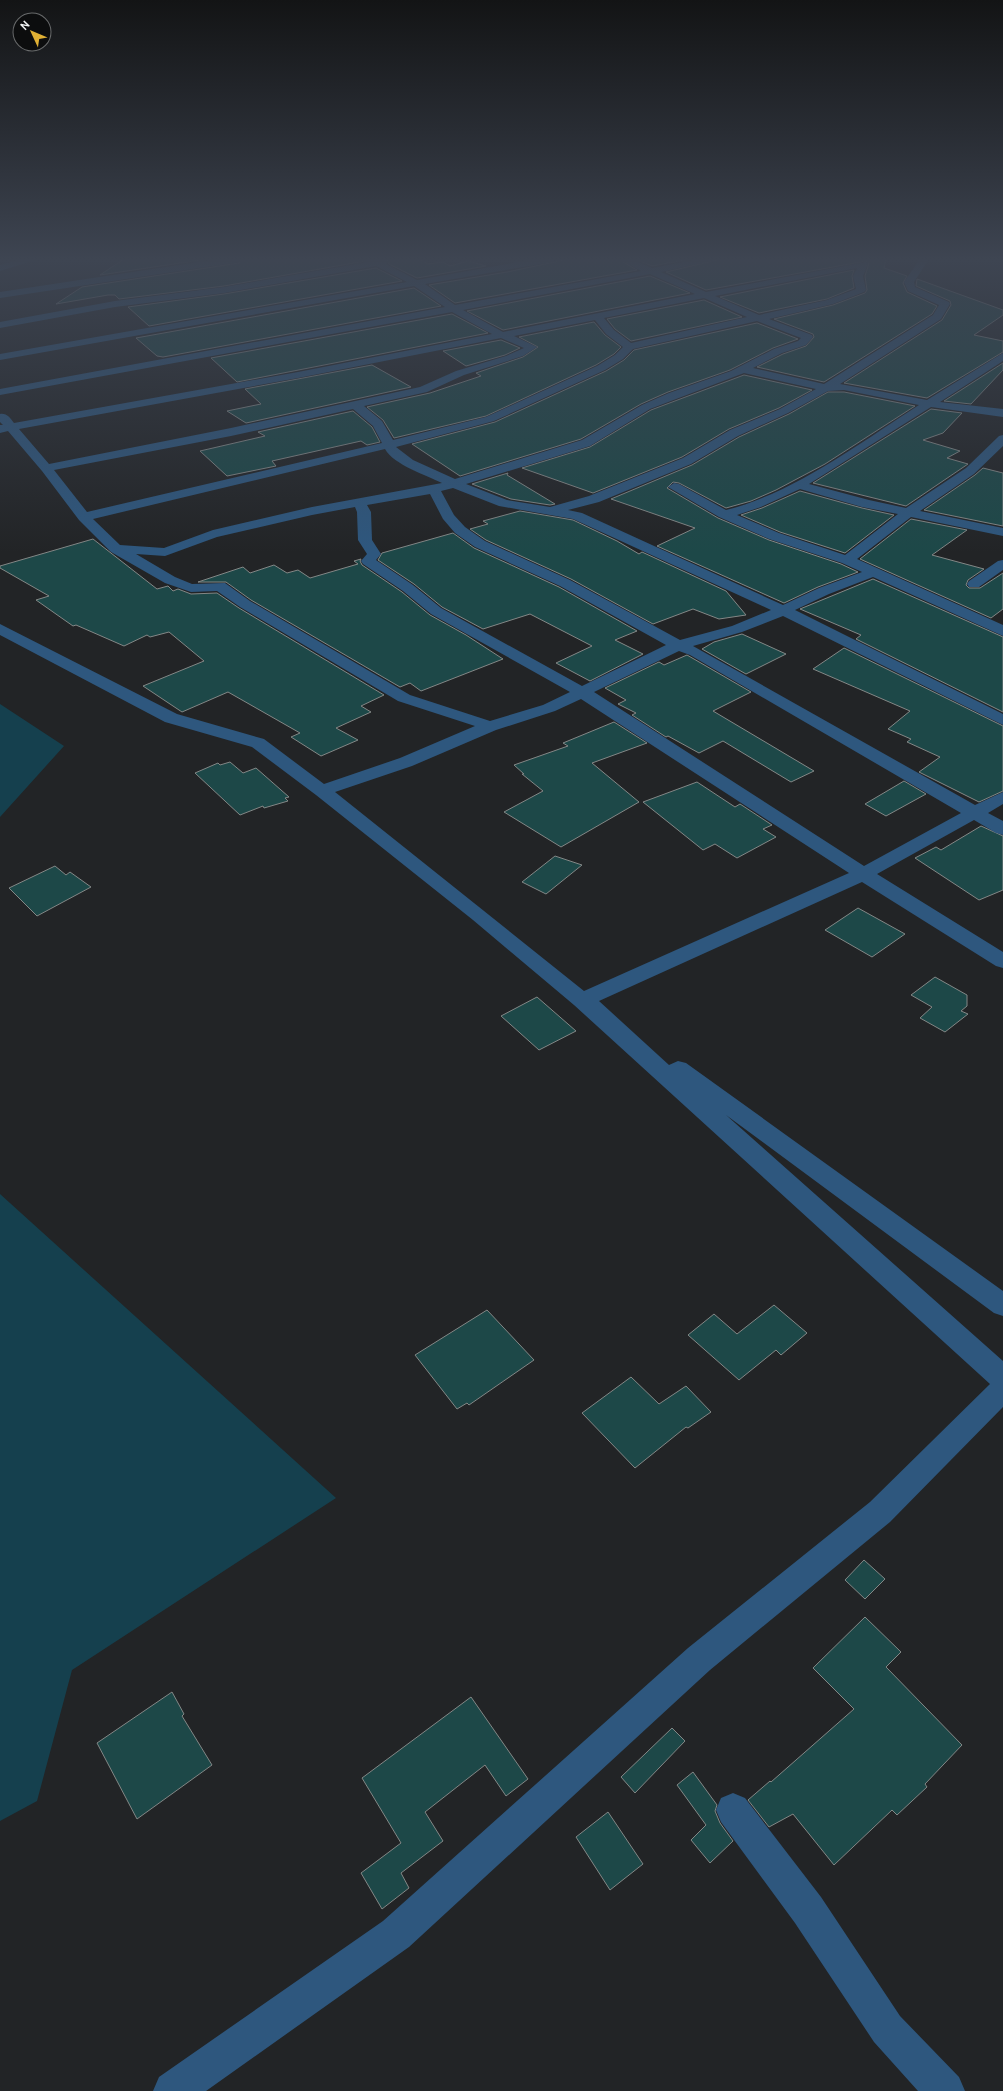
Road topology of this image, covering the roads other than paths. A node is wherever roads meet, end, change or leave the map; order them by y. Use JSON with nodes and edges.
{"nodes":[{"id":1,"x":189,"y":357,"type":"edge"},
{"id":2,"x":388,"y":357,"type":"edge"},
{"id":3,"x":507,"y":357,"type":"edge"},
{"id":4,"x":619,"y":357,"type":"edge"},
{"id":5,"x":768,"y":357,"type":"edge"},
{"id":6,"x":875,"y":357,"type":"edge"},
{"id":7,"x":1002,"y":357,"type":"edge"},
{"id":8,"x":454,"y":365,"type":"dead end"},
{"id":9,"x":741,"y":369,"type":"junction"},
{"id":10,"x":466,"y":372,"type":"junction"},
{"id":11,"x":826,"y":388,"type":"junction"},
{"id":12,"x":0,"y":392,"type":"edge"},
{"id":13,"x":931,"y":404,"type":"junction"},
{"id":14,"x":356,"y":405,"type":"junction"},
{"id":15,"x":0,"y":414,"type":"edge"},
{"id":16,"x":1003,"y":414,"type":"edge"},
{"id":17,"x":5,"y":428,"type":"edge"},
{"id":18,"x":1003,"y":439,"type":"edge"},
{"id":19,"x":390,"y":444,"type":"junction"},
{"id":20,"x":46,"y":468,"type":"junction"},
{"id":21,"x":452,"y":483,"type":"junction"},
{"id":22,"x":799,"y":485,"type":"junction"},
{"id":23,"x":674,"y":487,"type":"dead end"},
{"id":24,"x":434,"y":489,"type":"junction"},
{"id":25,"x":360,"y":503,"type":"junction"},
{"id":26,"x":549,"y":512,"type":"junction"},
{"id":27,"x":908,"y":513,"type":"junction"},
{"id":28,"x":724,"y":514,"type":"junction"},
{"id":29,"x":84,"y":518,"type":"junction"},
{"id":30,"x":1003,"y":532,"type":"edge"},
{"id":31,"x":116,"y":549,"type":"junction"},
{"id":32,"x":847,"y":560,"type":"junction"},
{"id":33,"x":1003,"y":564,"type":"edge"},
{"id":34,"x":872,"y":573,"type":"junction"},
{"id":35,"x":974,"y":584,"type":"dead end"},
{"id":36,"x":783,"y":610,"type":"junction"},
{"id":37,"x":0,"y":629,"type":"edge"},
{"id":38,"x":1003,"y":631,"type":"edge"},
{"id":39,"x":678,"y":645,"type":"junction"},
{"id":40,"x":582,"y":692,"type":"junction"},
{"id":41,"x":1003,"y":720,"type":"edge"},
{"id":42,"x":490,"y":726,"type":"junction"},
{"id":43,"x":322,"y":791,"type":"junction"},
{"id":44,"x":1003,"y":797,"type":"edge"},
{"id":45,"x":973,"y":812,"type":"junction"},
{"id":46,"x":1003,"y":829,"type":"edge"},
{"id":47,"x":863,"y":874,"type":"junction"},
{"id":48,"x":1003,"y":962,"type":"edge"},
{"id":49,"x":582,"y":1000,"type":"junction"},
{"id":50,"x":1003,"y":1305,"type":"edge"},
{"id":51,"x":1003,"y":1378,"type":"edge"},
{"id":52,"x":1003,"y":1389,"type":"edge"},
{"id":53,"x":733,"y":1810,"type":"dead end"},
{"id":54,"x":173,"y":2091,"type":"edge"},
{"id":55,"x":945,"y":2091,"type":"edge"}],
"edges":[{"from":1,"to":12,"type":"street"},
{"from":2,"to":17,"type":"street"},
{"from":3,"to":10,"type":"street"},
{"from":4,"to":19,"type":"street"},
{"from":5,"to":9,"type":"street"},
{"from":6,"to":11,"type":"street"},
{"from":7,"to":13,"type":"street"},
{"from":8,"to":10,"type":"street"},
{"from":9,"to":11,"type":"street"},
{"from":9,"to":21,"type":"street"},
{"from":10,"to":14,"type":"street"},
{"from":11,"to":13,"type":"street"},
{"from":11,"to":26,"type":"street"},
{"from":13,"to":16,"type":"street"},
{"from":13,"to":22,"type":"street"},
{"from":14,"to":19,"type":"street"},
{"from":14,"to":20,"type":"street"},
{"from":15,"to":17,"type":"street"},
{"from":17,"to":20,"type":"street"},
{"from":18,"to":27,"type":"street"},
{"from":19,"to":21,"type":"street"},
{"from":19,"to":29,"type":"street"},
{"from":20,"to":29,"type":"street"},
{"from":21,"to":24,"type":"street"},
{"from":21,"to":26,"type":"street"},
{"from":22,"to":27,"type":"street"},
{"from":22,"to":28,"type":"street"},
{"from":23,"to":28,"type":"street"},
{"from":24,"to":25,"type":"street"},
{"from":24,"to":39,"type":"street"},
{"from":25,"to":31,"type":"street"},
{"from":25,"to":40,"type":"street"},
{"from":26,"to":36,"type":"street"},
{"from":27,"to":30,"type":"street"},
{"from":27,"to":32,"type":"street"},
{"from":28,"to":32,"type":"street"},
{"from":29,"to":31,"type":"street"},
{"from":31,"to":42,"type":"street"},
{"from":32,"to":34,"type":"street"},
{"from":33,"to":35,"type":"street"},
{"from":34,"to":36,"type":"street"},
{"from":34,"to":38,"type":"street"},
{"from":36,"to":39,"type":"street"},
{"from":36,"to":41,"type":"street"},
{"from":37,"to":43,"type":"street"},
{"from":39,"to":40,"type":"street"},
{"from":39,"to":45,"type":"street"},
{"from":40,"to":42,"type":"street"},
{"from":40,"to":47,"type":"street"},
{"from":42,"to":43,"type":"street"},
{"from":43,"to":49,"type":"street"},
{"from":44,"to":45,"type":"street"},
{"from":45,"to":46,"type":"street"},
{"from":45,"to":47,"type":"street"},
{"from":47,"to":48,"type":"street"},
{"from":47,"to":49,"type":"street"},
{"from":49,"to":50,"type":"street"},
{"from":49,"to":51,"type":"street"},
{"from":52,"to":54,"type":"street"},
{"from":53,"to":55,"type":"street"}]}
